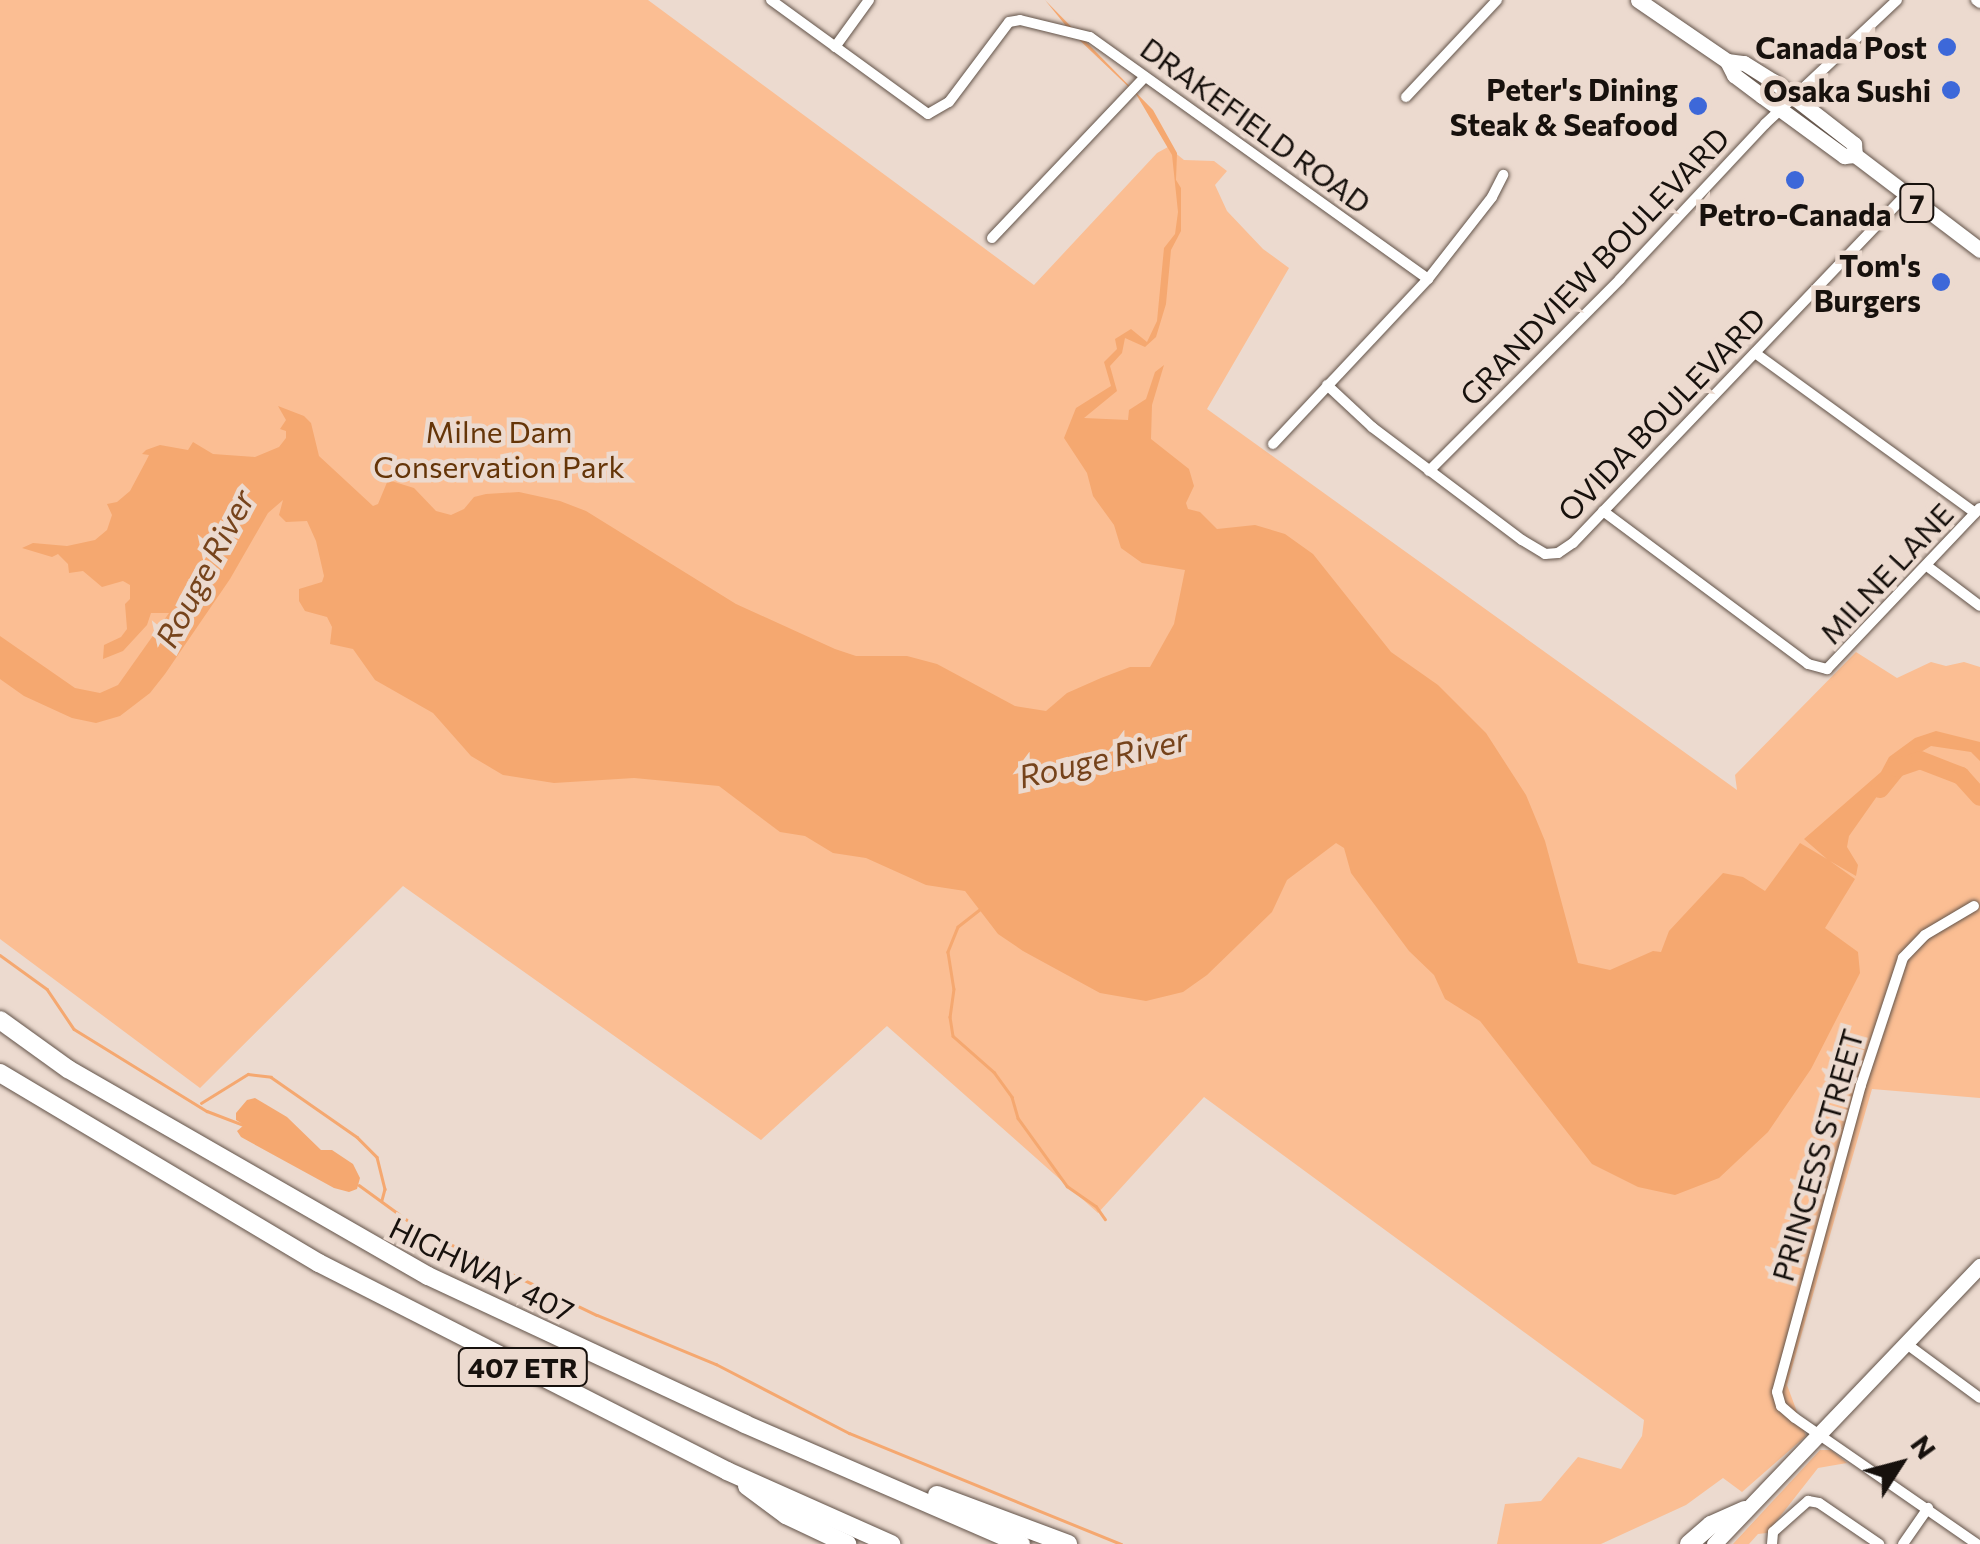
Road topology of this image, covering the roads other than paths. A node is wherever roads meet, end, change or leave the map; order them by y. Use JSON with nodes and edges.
{"nodes":[{"id":1,"x":771,"y":0,"type":"edge"},
{"id":2,"x":869,"y":0,"type":"edge"},
{"id":3,"x":1497,"y":0,"type":"edge"},
{"id":4,"x":1638,"y":0,"type":"edge"},
{"id":5,"x":1897,"y":0,"type":"edge"},
{"id":6,"x":835,"y":47,"type":"junction"},
{"id":7,"x":1727,"y":61,"type":"junction"},
{"id":8,"x":1145,"y":76,"type":"junction"},
{"id":9,"x":1406,"y":97,"type":"dead end"},
{"id":10,"x":1796,"y":98,"type":"junction"},
{"id":11,"x":1780,"y":109,"type":"junction"},
{"id":12,"x":1855,"y":155,"type":"junction"},
{"id":13,"x":1503,"y":175,"type":"dead end"},
{"id":14,"x":1906,"y":195,"type":"junction"},
{"id":15,"x":992,"y":238,"type":"dead end"},
{"id":16,"x":1980,"y":250,"type":"edge"},
{"id":17,"x":1428,"y":279,"type":"junction"},
{"id":18,"x":1755,"y":353,"type":"junction"},
{"id":19,"x":1327,"y":385,"type":"junction"},
{"id":20,"x":1273,"y":444,"type":"dead end"},
{"id":21,"x":1430,"y":471,"type":"junction"},
{"id":22,"x":1978,"y":510,"type":"edge"},
{"id":23,"x":1603,"y":512,"type":"junction"},
{"id":24,"x":1926,"y":566,"type":"junction"},
{"id":25,"x":1980,"y":606,"type":"edge"},
{"id":26,"x":1974,"y":906,"type":"dead end"},
{"id":27,"x":0,"y":1020,"type":"edge"},
{"id":28,"x":0,"y":1073,"type":"edge"},
{"id":29,"x":1980,"y":1266,"type":"edge"},
{"id":30,"x":1908,"y":1344,"type":"junction"},
{"id":31,"x":1980,"y":1398,"type":"edge"},
{"id":32,"x":1819,"y":1433,"type":"junction"},
{"id":33,"x":814,"y":1452,"type":"junction"},
{"id":34,"x":727,"y":1471,"type":"junction"},
{"id":35,"x":1928,"y":1508,"type":"junction"},
{"id":36,"x":1745,"y":1510,"type":"junction"},
{"id":37,"x":846,"y":1544,"type":"edge"},
{"id":38,"x":891,"y":1544,"type":"edge"},
{"id":39,"x":1021,"y":1544,"type":"edge"},
{"id":40,"x":1068,"y":1544,"type":"edge"},
{"id":41,"x":1690,"y":1544,"type":"edge"},
{"id":42,"x":1714,"y":1544,"type":"edge"},
{"id":43,"x":1772,"y":1544,"type":"edge"},
{"id":44,"x":1879,"y":1544,"type":"edge"},
{"id":45,"x":1902,"y":1544,"type":"edge"},
{"id":46,"x":1977,"y":1544,"type":"edge"}],
"edges":[{"from":1,"to":6,"type":"street","name":"DRAKEFIELD ROAD"},
{"from":2,"to":6,"type":"street"},
{"from":3,"to":9,"type":"street"},
{"from":4,"to":7,"type":"main road","number":"7"},
{"from":5,"to":10,"type":"street","name":"GRANDVIEW BOULEVARD"},
{"from":6,"to":8,"type":"street","name":"DRAKEFIELD ROAD"},
{"from":7,"to":10,"type":"main road","number":"7"},
{"from":7,"to":11,"type":"main road","number":"7"},
{"from":8,"to":15,"type":"street"},
{"from":8,"to":17,"type":"street","name":"DRAKEFIELD ROAD"},
{"from":10,"to":11,"type":"street","name":"GRANDVIEW BOULEVARD"},
{"from":10,"to":12,"type":"main road","number":"7"},
{"from":11,"to":12,"type":"main road","number":"7"},
{"from":11,"to":21,"type":"street","name":"GRANDVIEW BOULEVARD"},
{"from":12,"to":14,"type":"main road","number":"7"},
{"from":13,"to":17,"type":"street"},
{"from":14,"to":16,"type":"main road","number":"7"},
{"from":14,"to":18,"type":"street","name":"OVIDA BOULEVARD"},
{"from":17,"to":19,"type":"street"},
{"from":18,"to":22,"type":"street"},
{"from":18,"to":23,"type":"street","name":"OVIDA BOULEVARD"},
{"from":19,"to":20,"type":"street"},
{"from":19,"to":21,"type":"street","name":"OVIDA BOULEVARD"},
{"from":21,"to":23,"type":"street","name":"OVIDA BOULEVARD"},
{"from":22,"to":24,"type":"street","name":"MILNE LANE"},
{"from":23,"to":24,"type":"street","name":"MILNE LANE"},
{"from":24,"to":25,"type":"street"},
{"from":26,"to":32,"type":"street","name":"PRINCESS STREET"},
{"from":27,"to":33,"type":"highway","name":"HIGHWAY 407","number":"407 ETR"},
{"from":28,"to":34,"type":"highway","number":"407 ETR"},
{"from":29,"to":30,"type":"main road"},
{"from":30,"to":31,"type":"street"},
{"from":30,"to":32,"type":"main road"},
{"from":32,"to":35,"type":"street"},
{"from":32,"to":36,"type":"main road"},
{"from":33,"to":39,"type":"highway","name":"HIGHWAY 407","number":"407 ETR"},
{"from":33,"to":40,"type":"highway"},
{"from":34,"to":37,"type":"highway"},
{"from":34,"to":38,"type":"highway","number":"407 ETR"},
{"from":35,"to":45,"type":"street"},
{"from":35,"to":46,"type":"street"},
{"from":36,"to":41,"type":"highway"},
{"from":36,"to":42,"type":"main road"},
{"from":43,"to":44,"type":"street"}]}
